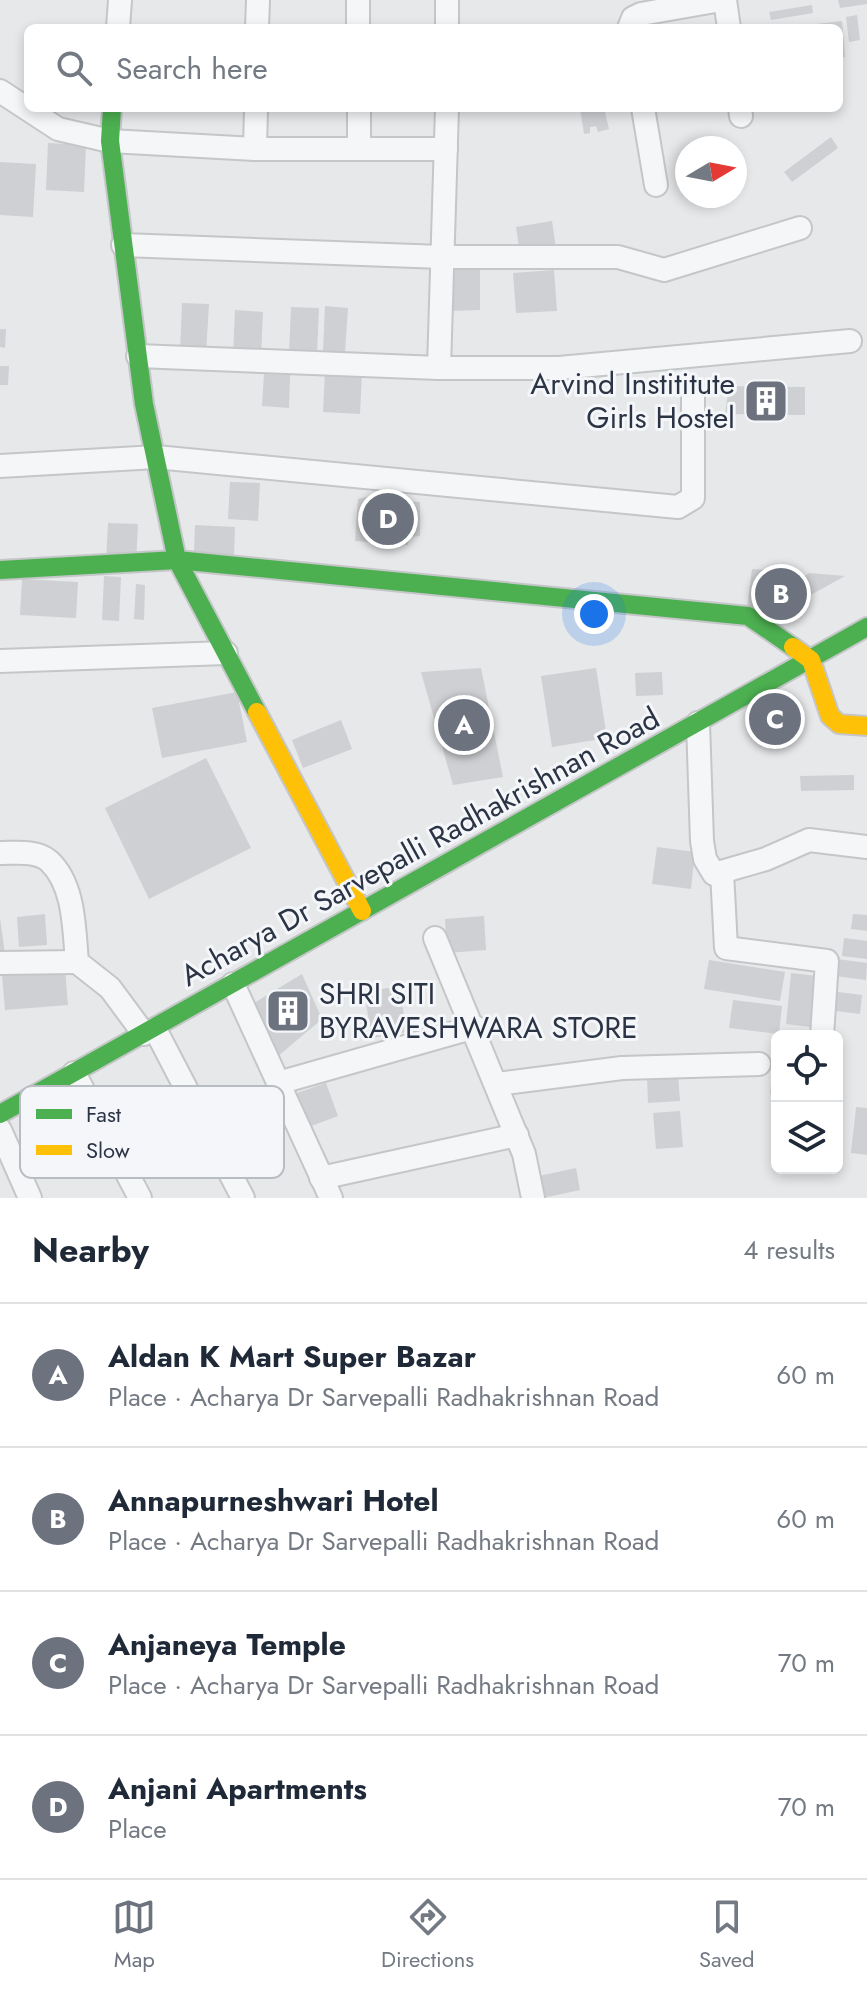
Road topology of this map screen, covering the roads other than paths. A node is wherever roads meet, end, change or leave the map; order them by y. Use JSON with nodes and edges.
{"nodes":[{"id":1,"x":120,"y":0,"type":"edge"},
{"id":2,"x":258,"y":0,"type":"edge"},
{"id":3,"x":358,"y":0,"type":"edge"},
{"id":4,"x":447,"y":0,"type":"edge"},
{"id":5,"x":723,"y":0,"type":"edge"},
{"id":6,"x":118,"y":24,"type":"edge"},
{"id":7,"x":257,"y":24,"type":"edge"},
{"id":8,"x":358,"y":24,"type":"edge"},
{"id":9,"x":447,"y":24,"type":"edge"},
{"id":10,"x":631,"y":24,"type":"edge"},
{"id":11,"x":728,"y":24,"type":"edge"},
{"id":12,"x":0,"y":91,"type":"edge"},
{"id":13,"x":24,"y":107,"type":"edge"},
{"id":14,"x":32,"y":112,"type":"edge"},
{"id":15,"x":112,"y":112,"type":"edge"},
{"id":16,"x":256,"y":112,"type":"edge"},
{"id":17,"x":359,"y":112,"type":"edge"},
{"id":18,"x":447,"y":112,"type":"edge"},
{"id":19,"x":644,"y":112,"type":"edge"},
{"id":20,"x":110,"y":141,"type":"junction"},
{"id":21,"x":359,"y":147,"type":"junction"},
{"id":22,"x":255,"y":149,"type":"junction"},
{"id":23,"x":446,"y":149,"type":"junction"},
{"id":24,"x":656,"y":185,"type":"dead end"},
{"id":25,"x":800,"y":228,"type":"dead end"},
{"id":26,"x":123,"y":245,"type":"junction"},
{"id":27,"x":442,"y":257,"type":"junction"},
{"id":28,"x":850,"y":341,"type":"dead end"},
{"id":29,"x":138,"y":356,"type":"junction"},
{"id":30,"x":439,"y":368,"type":"junction"},
{"id":31,"x":693,"y":397,"type":"dead end"},
{"id":32,"x":156,"y":457,"type":"junction"},
{"id":33,"x":0,"y":466,"type":"edge"},
{"id":34,"x":177,"y":560,"type":"junction"},
{"id":35,"x":0,"y":570,"type":"edge"},
{"id":36,"x":867,"y":627,"type":"edge"},
{"id":37,"x":226,"y":653,"type":"junction"},
{"id":38,"x":811,"y":660,"type":"junction"},
{"id":39,"x":0,"y":661,"type":"edge"},
{"id":40,"x":698,"y":723,"type":"junction"},
{"id":41,"x":867,"y":726,"type":"edge"},
{"id":42,"x":867,"y":847,"type":"edge"},
{"id":43,"x":0,"y":853,"type":"edge"},
{"id":44,"x":722,"y":872,"type":"junction"},
{"id":45,"x":362,"y":911,"type":"junction"},
{"id":46,"x":435,"y":938,"type":"dead end"},
{"id":47,"x":77,"y":962,"type":"junction"},
{"id":48,"x":0,"y":963,"type":"edge"},
{"id":49,"x":233,"y":984,"type":"junction"},
{"id":50,"x":475,"y":1027,"type":"junction"},
{"id":51,"x":822,"y":1030,"type":"edge"},
{"id":52,"x":149,"y":1031,"type":"junction"},
{"id":53,"x":759,"y":1064,"type":"dead end"},
{"id":54,"x":74,"y":1073,"type":"junction"},
{"id":55,"x":278,"y":1083,"type":"junction"},
{"id":56,"x":497,"y":1084,"type":"junction"},
{"id":57,"x":51,"y":1086,"type":"edge"},
{"id":58,"x":81,"y":1086,"type":"edge"},
{"id":59,"x":180,"y":1086,"type":"edge"},
{"id":60,"x":279,"y":1086,"type":"edge"},
{"id":61,"x":284,"y":1096,"type":"edge"},
{"id":62,"x":20,"y":1103,"type":"edge"},
{"id":63,"x":0,"y":1114,"type":"edge"},
{"id":64,"x":0,"y":1130,"type":"edge"},
{"id":65,"x":517,"y":1135,"type":"junction"},
{"id":66,"x":20,"y":1175,"type":"edge"},
{"id":67,"x":21,"y":1178,"type":"edge"},
{"id":68,"x":129,"y":1178,"type":"edge"},
{"id":69,"x":232,"y":1178,"type":"edge"},
{"id":70,"x":326,"y":1188,"type":"edge"},
{"id":71,"x":30,"y":1198,"type":"edge"},
{"id":72,"x":140,"y":1198,"type":"edge"},
{"id":73,"x":243,"y":1198,"type":"edge"},
{"id":74,"x":533,"y":1198,"type":"edge"}],
"edges":[{"from":1,"to":6,"type":"street"},
{"from":2,"to":7,"type":"street"},
{"from":3,"to":8,"type":"street"},
{"from":4,"to":9,"type":"street"},
{"from":5,"to":10,"type":"street"},
{"from":5,"to":11,"type":"street"},
{"from":12,"to":13,"type":"street"},
{"from":14,"to":20,"type":"street"},
{"from":15,"to":20,"type":"street"},
{"from":16,"to":22,"type":"street"},
{"from":17,"to":21,"type":"street"},
{"from":18,"to":23,"type":"street"},
{"from":19,"to":24,"type":"street"},
{"from":20,"to":22,"type":"street"},
{"from":20,"to":26,"type":"street"},
{"from":21,"to":22,"type":"street"},
{"from":21,"to":23,"type":"street"},
{"from":23,"to":27,"type":"street"},
{"from":25,"to":27,"type":"street"},
{"from":26,"to":27,"type":"street"},
{"from":26,"to":29,"type":"street"},
{"from":27,"to":30,"type":"street"},
{"from":28,"to":30,"type":"street"},
{"from":29,"to":30,"type":"street"},
{"from":29,"to":32,"type":"street"},
{"from":31,"to":32,"type":"street"},
{"from":32,"to":33,"type":"street"},
{"from":32,"to":34,"type":"street"},
{"from":34,"to":35,"type":"street"},
{"from":34,"to":37,"type":"street"},
{"from":34,"to":38,"type":"street"},
{"from":36,"to":38,"type":"street","name":"Acharya Dr Sarvepalli Radhakrishnan Road"},
{"from":37,"to":39,"type":"street"},
{"from":37,"to":45,"type":"street"},
{"from":38,"to":40,"type":"street","name":"Acharya Dr Sarvepalli Radhakrishnan Road"},
{"from":38,"to":41,"type":"street"},
{"from":40,"to":44,"type":"street"},
{"from":40,"to":45,"type":"street","name":"Acharya Dr Sarvepalli Radhakrishnan Road"},
{"from":42,"to":44,"type":"street"},
{"from":43,"to":47,"type":"street"},
{"from":44,"to":51,"type":"street"},
{"from":45,"to":49,"type":"street","name":"Acharya Dr Sarvepalli Radhakrishnan Road"},
{"from":46,"to":50,"type":"street"},
{"from":47,"to":48,"type":"street"},
{"from":47,"to":52,"type":"street"},
{"from":49,"to":52,"type":"street","name":"Acharya Dr Sarvepalli Radhakrishnan Road"},
{"from":49,"to":55,"type":"street"},
{"from":50,"to":55,"type":"street"},
{"from":50,"to":56,"type":"street"},
{"from":52,"to":54,"type":"street","name":"Acharya Dr Sarvepalli Radhakrishnan Road"},
{"from":52,"to":59,"type":"street"},
{"from":53,"to":56,"type":"street"},
{"from":54,"to":57,"type":"street","name":"Acharya Dr Sarvepalli Radhakrishnan Road"},
{"from":54,"to":58,"type":"street"},
{"from":55,"to":60,"type":"street"},
{"from":56,"to":65,"type":"street"},
{"from":61,"to":70,"type":"street"},
{"from":62,"to":63,"type":"street","name":"Acharya Dr Sarvepalli Radhakrishnan Road"},
{"from":64,"to":66,"type":"street"},
{"from":65,"to":70,"type":"street"},
{"from":65,"to":74,"type":"street"},
{"from":67,"to":71,"type":"street"},
{"from":68,"to":72,"type":"street"},
{"from":69,"to":73,"type":"street"}]}
